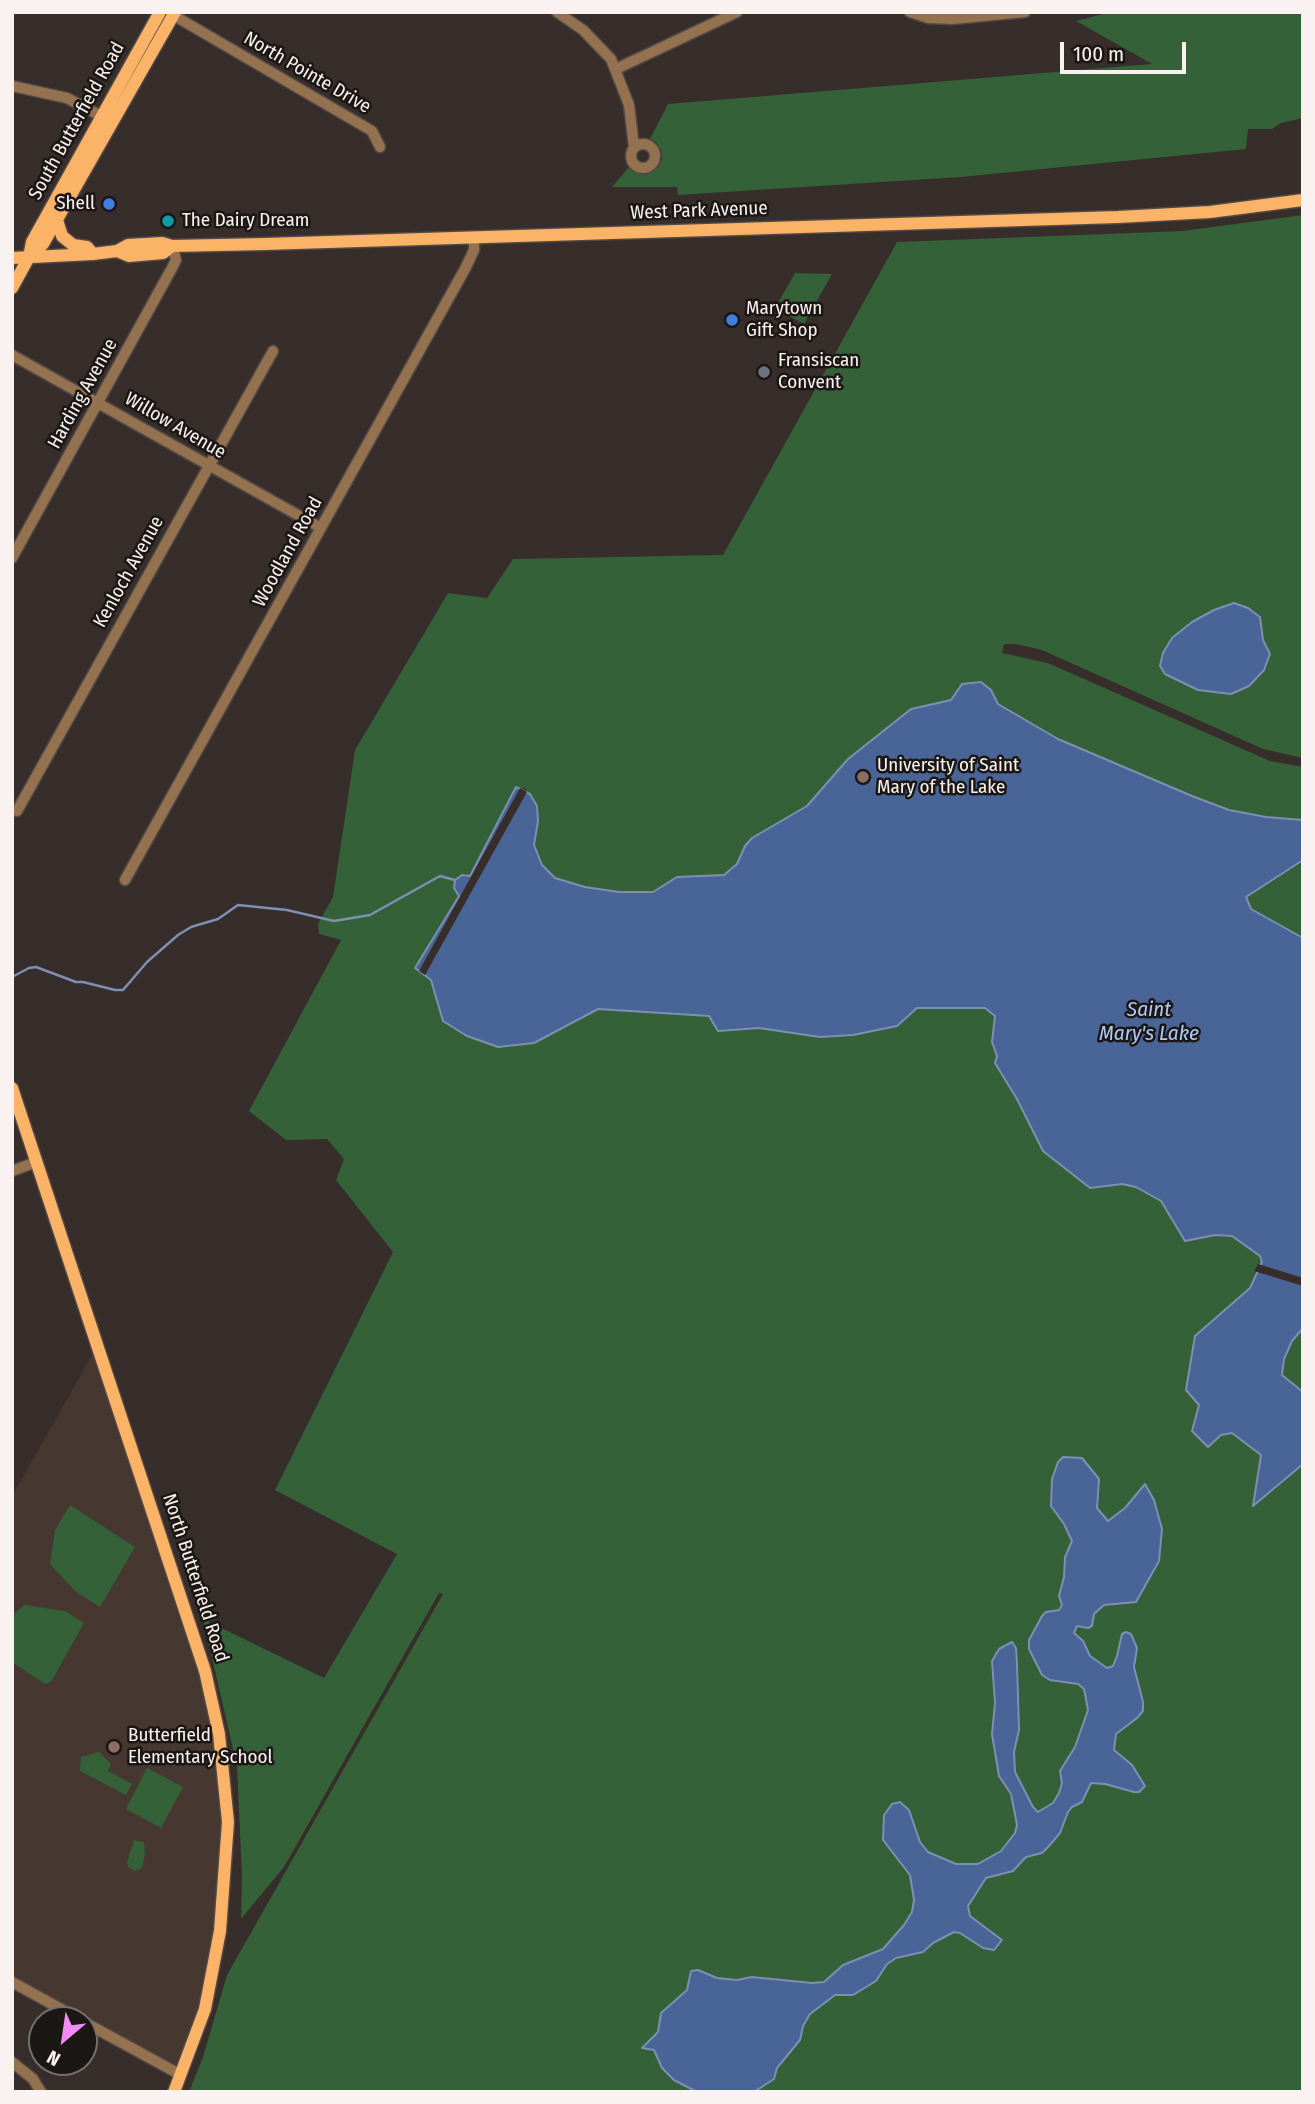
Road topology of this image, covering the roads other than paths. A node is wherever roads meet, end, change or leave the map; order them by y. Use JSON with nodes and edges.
{"nodes":[{"id":1,"x":557,"y":12,"type":"edge"},
{"id":2,"x":737,"y":12,"type":"edge"},
{"id":3,"x":910,"y":12,"type":"edge"},
{"id":4,"x":1025,"y":12,"type":"edge"},
{"id":5,"x":169,"y":13,"type":"edge"},
{"id":6,"x":616,"y":69,"type":"junction"},
{"id":7,"x":12,"y":86,"type":"edge"},
{"id":8,"x":101,"y":116,"type":"junction"},
{"id":9,"x":380,"y":147,"type":"dead end"},
{"id":10,"x":635,"y":147,"type":"dead end"},
{"id":11,"x":1303,"y":200,"type":"edge"},
{"id":12,"x":57,"y":220,"type":"junction"},
{"id":13,"x":474,"y":239,"type":"junction"},
{"id":14,"x":172,"y":246,"type":"junction"},
{"id":15,"x":93,"y":254,"type":"junction"},
{"id":16,"x":29,"y":257,"type":"junction"},
{"id":17,"x":12,"y":258,"type":"edge"},
{"id":18,"x":12,"y":288,"type":"edge"},
{"id":19,"x":273,"y":351,"type":"dead end"},
{"id":20,"x":12,"y":355,"type":"edge"},
{"id":21,"x":98,"y":403,"type":"junction"},
{"id":22,"x":208,"y":465,"type":"junction"},
{"id":23,"x":321,"y":528,"type":"junction"},
{"id":24,"x":12,"y":558,"type":"edge"},
{"id":25,"x":17,"y":811,"type":"dead end"},
{"id":26,"x":125,"y":880,"type":"dead end"},
{"id":27,"x":12,"y":1088,"type":"edge"},
{"id":28,"x":36,"y":1162,"type":"junction"},
{"id":29,"x":12,"y":1171,"type":"edge"},
{"id":30,"x":12,"y":1982,"type":"edge"},
{"id":31,"x":55,"y":2006,"type":"edge"},
{"id":32,"x":98,"y":2030,"type":"edge"},
{"id":33,"x":12,"y":2062,"type":"edge"},
{"id":34,"x":181,"y":2075,"type":"junction"},
{"id":35,"x":41,"y":2092,"type":"edge"},
{"id":36,"x":174,"y":2092,"type":"edge"}],
"edges":[{"from":1,"to":6,"type":"street"},
{"from":2,"to":6,"type":"street"},
{"from":3,"to":4,"type":"street"},
{"from":5,"to":8,"type":"main road","name":"South Butterfield Road"},
{"from":5,"to":9,"type":"street","name":"North Pointe Drive"},
{"from":5,"to":12,"type":"main road","name":"South Butterfield Road"},
{"from":6,"to":10,"type":"street"},
{"from":7,"to":8,"type":"street"},
{"from":8,"to":16,"type":"main road","name":"South Butterfield Road"},
{"from":11,"to":13,"type":"main road","name":"West Park Avenue"},
{"from":12,"to":15,"type":"main road"},
{"from":12,"to":16,"type":"main road","name":"South Butterfield Road"},
{"from":13,"to":14,"type":"main road","name":"West Park Avenue"},
{"from":13,"to":23,"type":"street","name":"Woodland Road"},
{"from":14,"to":15,"type":"main road","name":"West Park Avenue"},
{"from":14,"to":21,"type":"street","name":"Harding Avenue"},
{"from":15,"to":16,"type":"main road","name":"West Park Avenue"},
{"from":16,"to":17,"type":"main road","name":"West Park Avenue"},
{"from":16,"to":18,"type":"main road"},
{"from":19,"to":22,"type":"street","name":"Kenloch Avenue"},
{"from":20,"to":21,"type":"street","name":"Willow Avenue"},
{"from":21,"to":22,"type":"street","name":"Willow Avenue"},
{"from":21,"to":24,"type":"street","name":"Harding Avenue"},
{"from":22,"to":23,"type":"street","name":"Willow Avenue"},
{"from":22,"to":25,"type":"street","name":"Kenloch Avenue"},
{"from":23,"to":26,"type":"street","name":"Woodland Road"},
{"from":27,"to":28,"type":"main road","name":"North Butterfield Road"},
{"from":28,"to":29,"type":"street"},
{"from":28,"to":34,"type":"main road","name":"North Butterfield Road"},
{"from":30,"to":31,"type":"street"},
{"from":32,"to":34,"type":"street"},
{"from":33,"to":35,"type":"street"},
{"from":34,"to":36,"type":"main road","name":"North Butterfield Road"}]}
